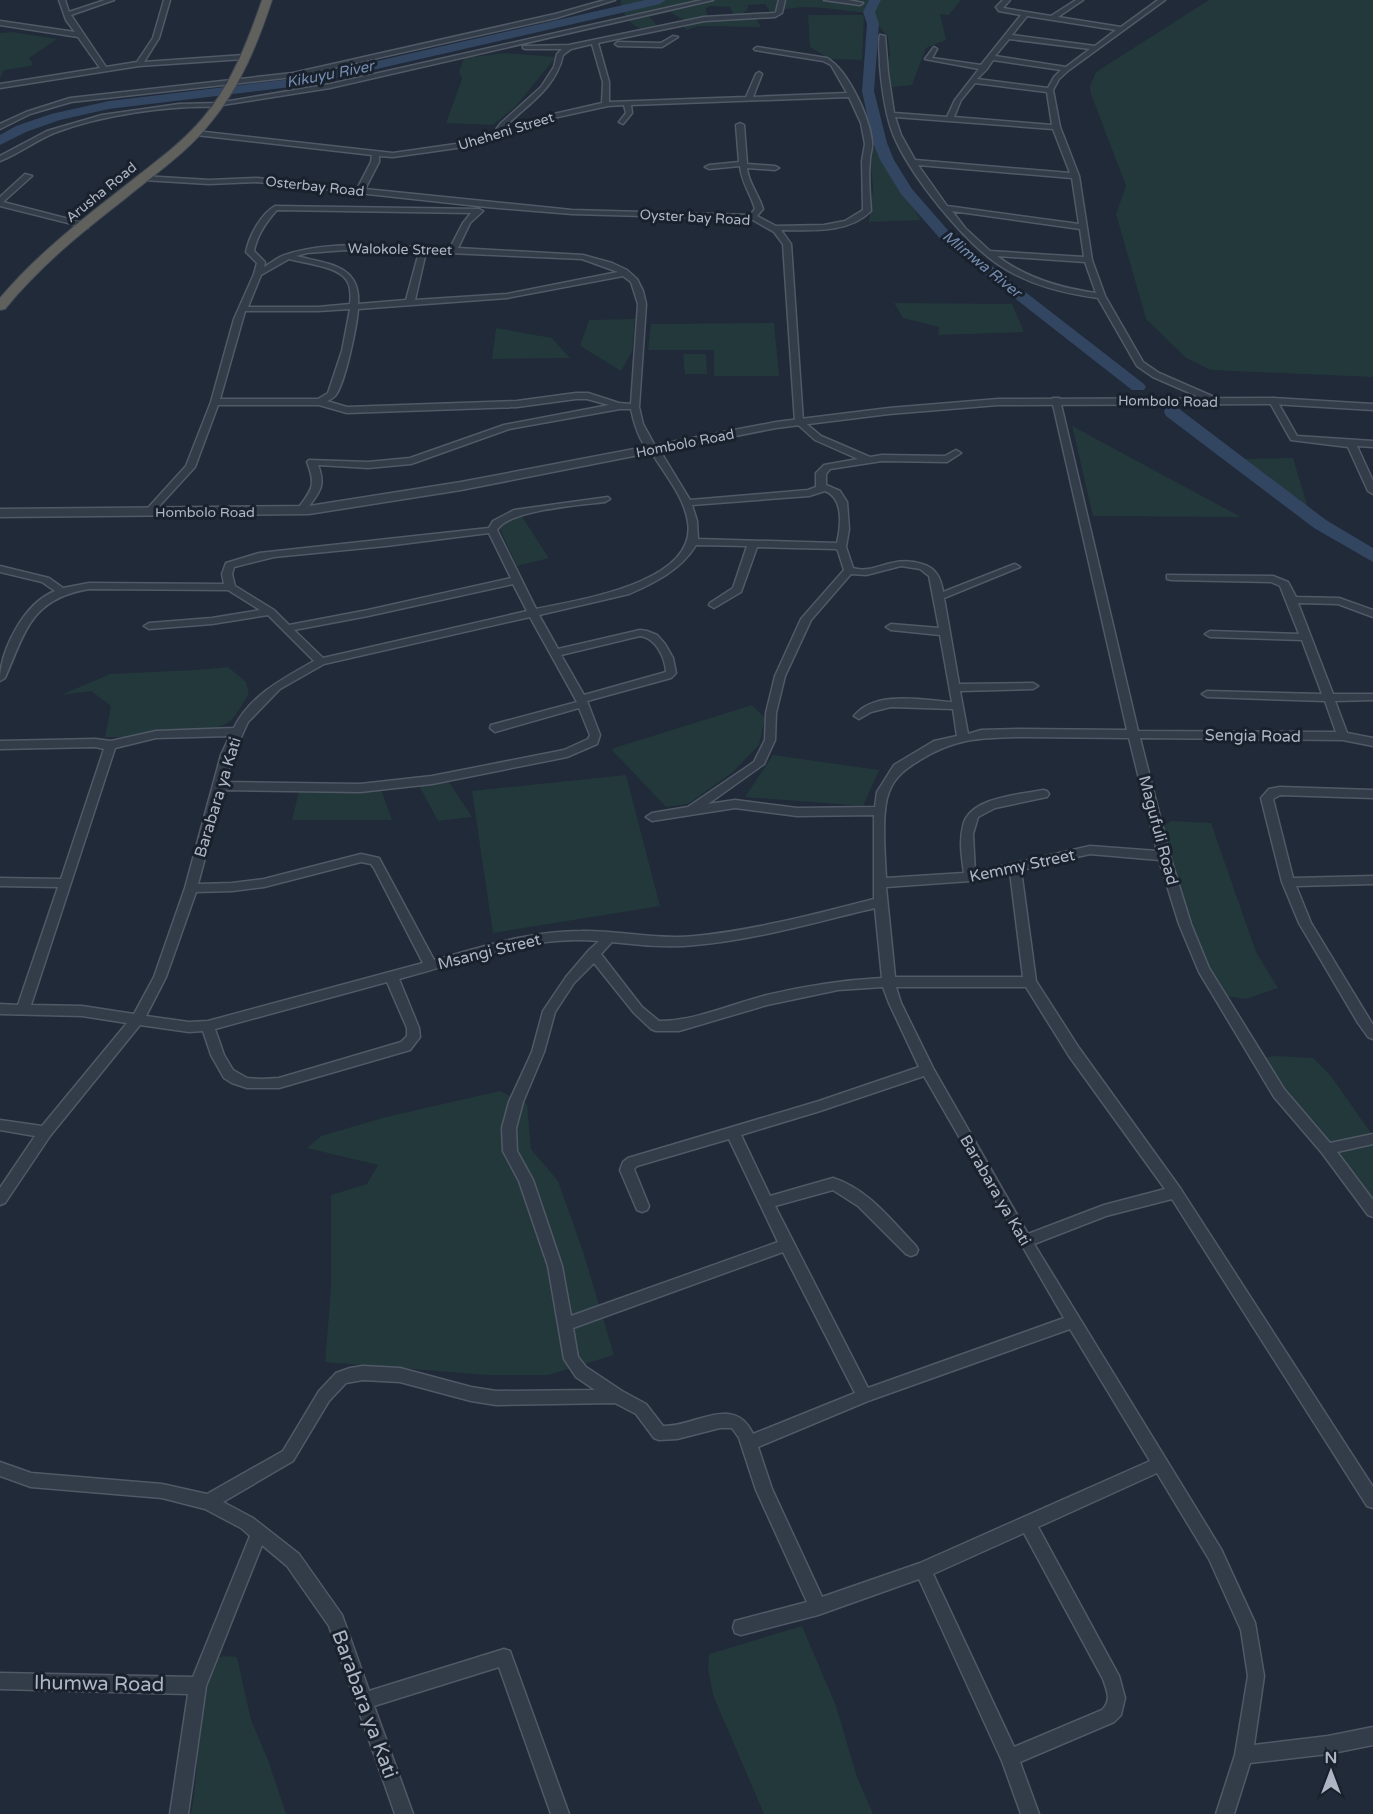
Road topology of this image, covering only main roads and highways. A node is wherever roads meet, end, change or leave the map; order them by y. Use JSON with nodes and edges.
{"nodes":[{"id":1,"x":267,"y":0,"type":"edge"},
{"id":2,"x":2,"y":301,"type":"edge"}],
"edges":[{"from":1,"to":2,"type":"highway","name":"Arusha Road"}]}
